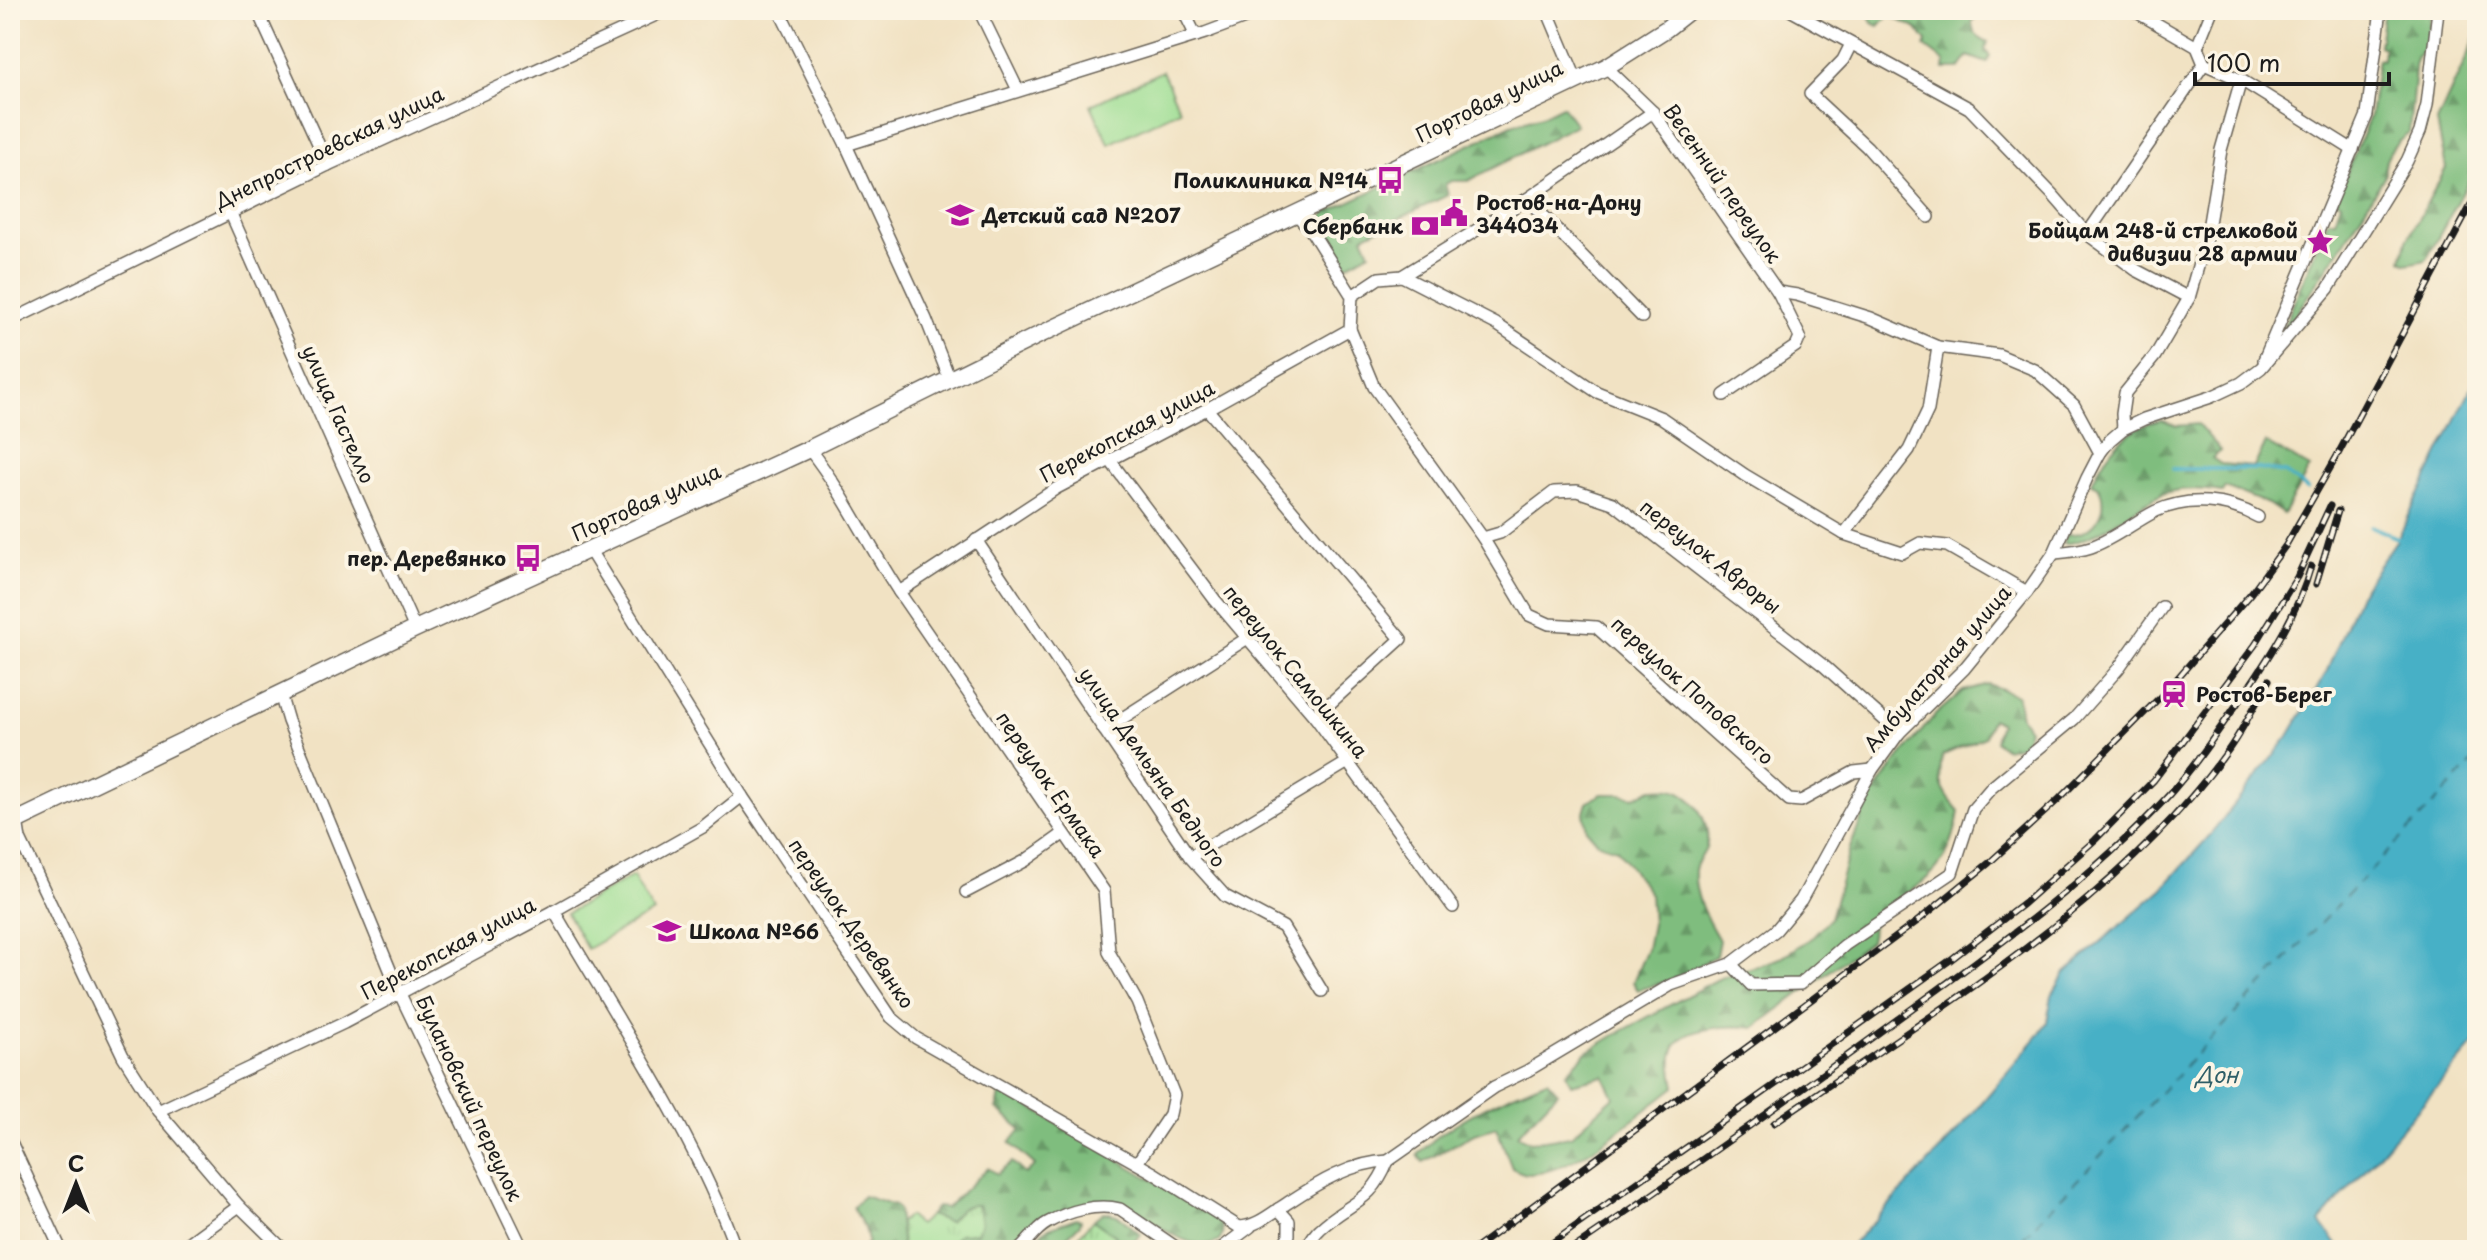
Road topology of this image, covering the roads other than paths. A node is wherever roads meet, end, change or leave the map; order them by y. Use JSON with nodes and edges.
{"nodes":[{"id":1,"x":257,"y":10,"type":"edge"},
{"id":2,"x":667,"y":10,"type":"edge"},
{"id":3,"x":779,"y":10,"type":"edge"},
{"id":4,"x":979,"y":10,"type":"edge"},
{"id":5,"x":1183,"y":10,"type":"edge"},
{"id":6,"x":1266,"y":10,"type":"edge"},
{"id":7,"x":1547,"y":10,"type":"edge"},
{"id":8,"x":1690,"y":10,"type":"edge"},
{"id":9,"x":1790,"y":10,"type":"edge"},
{"id":10,"x":2133,"y":10,"type":"edge"},
{"id":11,"x":2212,"y":10,"type":"edge"},
{"id":12,"x":2381,"y":10,"type":"edge"},
{"id":13,"x":2438,"y":10,"type":"edge"},
{"id":14,"x":1196,"y":36,"type":"junction"},
{"id":15,"x":1851,"y":44,"type":"junction"},
{"id":16,"x":2197,"y":47,"type":"junction"},
{"id":17,"x":2204,"y":64,"type":"junction"},
{"id":18,"x":1606,"y":67,"type":"junction"},
{"id":19,"x":2241,"y":80,"type":"junction"},
{"id":20,"x":1577,"y":81,"type":"junction"},
{"id":21,"x":1018,"y":90,"type":"junction"},
{"id":22,"x":1653,"y":112,"type":"junction"},
{"id":23,"x":846,"y":145,"type":"junction"},
{"id":24,"x":2353,"y":150,"type":"junction"},
{"id":25,"x":328,"y":165,"type":"junction"},
{"id":26,"x":1527,"y":199,"type":"junction"},
{"id":27,"x":231,"y":214,"type":"junction"},
{"id":28,"x":1297,"y":215,"type":"junction"},
{"id":29,"x":1929,"y":217,"type":"dead end"},
{"id":30,"x":2087,"y":234,"type":"junction"},
{"id":31,"x":1402,"y":276,"type":"junction"},
{"id":32,"x":1778,"y":292,"type":"junction"},
{"id":33,"x":1352,"y":296,"type":"junction"},
{"id":34,"x":2189,"y":298,"type":"junction"},
{"id":35,"x":1642,"y":317,"type":"dead end"},
{"id":36,"x":10,"y":321,"type":"edge"},
{"id":37,"x":1350,"y":329,"type":"junction"},
{"id":38,"x":1938,"y":347,"type":"junction"},
{"id":39,"x":2261,"y":368,"type":"junction"},
{"id":40,"x":950,"y":380,"type":"junction"},
{"id":41,"x":1724,"y":395,"type":"dead end"},
{"id":42,"x":1207,"y":409,"type":"junction"},
{"id":43,"x":2123,"y":429,"type":"junction"},
{"id":44,"x":809,"y":449,"type":"junction"},
{"id":45,"x":2100,"y":453,"type":"junction"},
{"id":46,"x":1109,"y":459,"type":"junction"},
{"id":47,"x":2258,"y":517,"type":"dead end"},
{"id":48,"x":1844,"y":534,"type":"junction"},
{"id":49,"x":1483,"y":538,"type":"junction"},
{"id":50,"x":976,"y":540,"type":"junction"},
{"id":51,"x":589,"y":549,"type":"junction"},
{"id":52,"x":2054,"y":553,"type":"junction"},
{"id":53,"x":899,"y":592,"type":"junction"},
{"id":54,"x":2027,"y":592,"type":"junction"},
{"id":55,"x":2162,"y":607,"type":"dead end"},
{"id":56,"x":415,"y":629,"type":"junction"},
{"id":57,"x":1249,"y":637,"type":"junction"},
{"id":58,"x":280,"y":694,"type":"junction"},
{"id":59,"x":1315,"y":717,"type":"junction"},
{"id":60,"x":1104,"y":730,"type":"junction"},
{"id":61,"x":1899,"y":733,"type":"junction"},
{"id":62,"x":1348,"y":762,"type":"junction"},
{"id":63,"x":1872,"y":770,"type":"junction"},
{"id":64,"x":742,"y":796,"type":"junction"},
{"id":65,"x":13,"y":822,"type":"edge"},
{"id":66,"x":1063,"y":834,"type":"junction"},
{"id":67,"x":1190,"y":857,"type":"junction"},
{"id":68,"x":966,"y":892,"type":"dead end"},
{"id":69,"x":1453,"y":907,"type":"dead end"},
{"id":70,"x":554,"y":911,"type":"junction"},
{"id":71,"x":1731,"y":964,"type":"junction"},
{"id":72,"x":1322,"y":991,"type":"dead end"},
{"id":73,"x":400,"y":994,"type":"junction"},
{"id":74,"x":158,"y":1111,"type":"junction"},
{"id":75,"x":10,"y":1140,"type":"edge"},
{"id":76,"x":1388,"y":1161,"type":"junction"},
{"id":77,"x":1137,"y":1163,"type":"junction"},
{"id":78,"x":239,"y":1206,"type":"junction"},
{"id":79,"x":1278,"y":1209,"type":"junction"},
{"id":80,"x":1244,"y":1227,"type":"junction"},
{"id":81,"x":61,"y":1250,"type":"edge"},
{"id":82,"x":179,"y":1250,"type":"edge"},
{"id":83,"x":284,"y":1250,"type":"edge"},
{"id":84,"x":523,"y":1250,"type":"edge"},
{"id":85,"x":736,"y":1250,"type":"edge"},
{"id":86,"x":1019,"y":1250,"type":"edge"},
{"id":87,"x":1180,"y":1250,"type":"edge"},
{"id":88,"x":1219,"y":1250,"type":"edge"},
{"id":89,"x":1280,"y":1250,"type":"edge"},
{"id":90,"x":1305,"y":1250,"type":"edge"}],
"edges":[{"from":1,"to":25,"type":"street"},
{"from":2,"to":25,"type":"street","name":"Днепростроевская улица"},
{"from":3,"to":23,"type":"street"},
{"from":4,"to":21,"type":"street"},
{"from":5,"to":14,"type":"street"},
{"from":6,"to":14,"type":"street"},
{"from":7,"to":20,"type":"street"},
{"from":8,"to":18,"type":"main road","name":"Портовая улица"},
{"from":9,"to":15,"type":"street"},
{"from":10,"to":16,"type":"street"},
{"from":11,"to":16,"type":"street"},
{"from":12,"to":24,"type":"street"},
{"from":13,"to":39,"type":"street","name":"Амбулаторная улица"},
{"from":14,"to":21,"type":"street"},
{"from":15,"to":29,"type":"street"},
{"from":15,"to":30,"type":"street"},
{"from":16,"to":17,"type":"street"},
{"from":17,"to":19,"type":"street"},
{"from":17,"to":30,"type":"street"},
{"from":18,"to":20,"type":"main road","name":"Портовая улица"},
{"from":18,"to":22,"type":"street","name":"Весенний переулок"},
{"from":19,"to":24,"type":"street"},
{"from":19,"to":34,"type":"street"},
{"from":20,"to":28,"type":"main road","name":"Портовая улица"},
{"from":21,"to":23,"type":"street"},
{"from":22,"to":26,"type":"street"},
{"from":22,"to":32,"type":"street","name":"Весенний переулок"},
{"from":23,"to":40,"type":"street"},
{"from":24,"to":39,"type":"street"},
{"from":25,"to":27,"type":"street","name":"Днепростроевская улица"},
{"from":26,"to":31,"type":"street"},
{"from":26,"to":35,"type":"street"},
{"from":27,"to":36,"type":"street","name":"Днепростроевская улица"},
{"from":27,"to":56,"type":"street","name":"улица Гастелло"},
{"from":28,"to":33,"type":"street"},
{"from":28,"to":40,"type":"main road","name":"Портовая улица"},
{"from":30,"to":34,"type":"street"},
{"from":31,"to":33,"type":"street"},
{"from":31,"to":48,"type":"street"},
{"from":32,"to":38,"type":"street","name":"Весенний переулок"},
{"from":32,"to":41,"type":"street"},
{"from":33,"to":37,"type":"street"},
{"from":34,"to":43,"type":"street"},
{"from":37,"to":42,"type":"street","name":"Перекопская улица"},
{"from":37,"to":49,"type":"street","name":"переулок Поповского"},
{"from":38,"to":45,"type":"street","name":"Весенний переулок"},
{"from":38,"to":48,"type":"street"},
{"from":39,"to":43,"type":"street","name":"Амбулаторная улица"},
{"from":40,"to":44,"type":"main road","name":"Портовая улица"},
{"from":42,"to":46,"type":"street","name":"Перекопская улица"},
{"from":42,"to":59,"type":"street"},
{"from":43,"to":45,"type":"street","name":"Амбулаторная улица"},
{"from":44,"to":51,"type":"main road","name":"Портовая улица"},
{"from":44,"to":53,"type":"street","name":"переулок Ермака"},
{"from":45,"to":52,"type":"street","name":"Амбулаторная улица"},
{"from":46,"to":50,"type":"street","name":"Перекопская улица"},
{"from":46,"to":57,"type":"street","name":"переулок Самошкина"},
{"from":47,"to":52,"type":"street"},
{"from":48,"to":54,"type":"street"},
{"from":49,"to":61,"type":"street","name":"переулок Авроры"},
{"from":49,"to":63,"type":"street","name":"переулок Поповского"},
{"from":50,"to":53,"type":"street","name":"Перекопская улица"},
{"from":50,"to":60,"type":"street","name":"улица Демьяна Бедного"},
{"from":51,"to":56,"type":"main road","name":"Портовая улица"},
{"from":51,"to":64,"type":"street","name":"переулок Деревянко"},
{"from":52,"to":54,"type":"street","name":"Амбулаторная улица"},
{"from":53,"to":66,"type":"street","name":"переулок Ермака"},
{"from":54,"to":61,"type":"street","name":"Амбулаторная улица"},
{"from":55,"to":71,"type":"street"},
{"from":56,"to":58,"type":"main road","name":"Портовая улица"},
{"from":57,"to":59,"type":"street","name":"переулок Самошкина"},
{"from":57,"to":60,"type":"street"},
{"from":58,"to":65,"type":"main road","name":"Портовая улица"},
{"from":58,"to":73,"type":"street","name":"Булановский переулок"},
{"from":59,"to":62,"type":"street","name":"переулок Самошкина"},
{"from":60,"to":67,"type":"street","name":"улица Демьяна Бедного"},
{"from":61,"to":63,"type":"street","name":"Амбулаторная улица"},
{"from":62,"to":67,"type":"street"},
{"from":62,"to":69,"type":"street","name":"переулок Самошкина"},
{"from":63,"to":71,"type":"street","name":"Амбулаторная улица"},
{"from":64,"to":70,"type":"street","name":"Перекопская улица"},
{"from":64,"to":77,"type":"street","name":"переулок Деревянко"},
{"from":65,"to":74,"type":"street"},
{"from":66,"to":68,"type":"street"},
{"from":66,"to":77,"type":"street","name":"переулок Ермака"},
{"from":67,"to":72,"type":"street","name":"улица Демьяна Бедного"},
{"from":70,"to":73,"type":"street","name":"Перекопская улица"},
{"from":70,"to":85,"type":"street"},
{"from":71,"to":76,"type":"street","name":"Амбулаторная улица"},
{"from":73,"to":74,"type":"street","name":"Перекопская улица"},
{"from":73,"to":84,"type":"street","name":"Булановский переулок"},
{"from":74,"to":78,"type":"street"},
{"from":75,"to":81,"type":"street"},
{"from":76,"to":79,"type":"street","name":"Амбулаторная улица"},
{"from":76,"to":90,"type":"street","name":"Амбулаторная улица"},
{"from":77,"to":80,"type":"street","name":"переулок Деревянко"},
{"from":78,"to":82,"type":"street"},
{"from":78,"to":83,"type":"street"},
{"from":79,"to":80,"type":"street","name":"Амбулаторная улица"},
{"from":79,"to":89,"type":"street"},
{"from":80,"to":88,"type":"street","name":"Амбулаторная улица"},
{"from":86,"to":87,"type":"street"}]}
